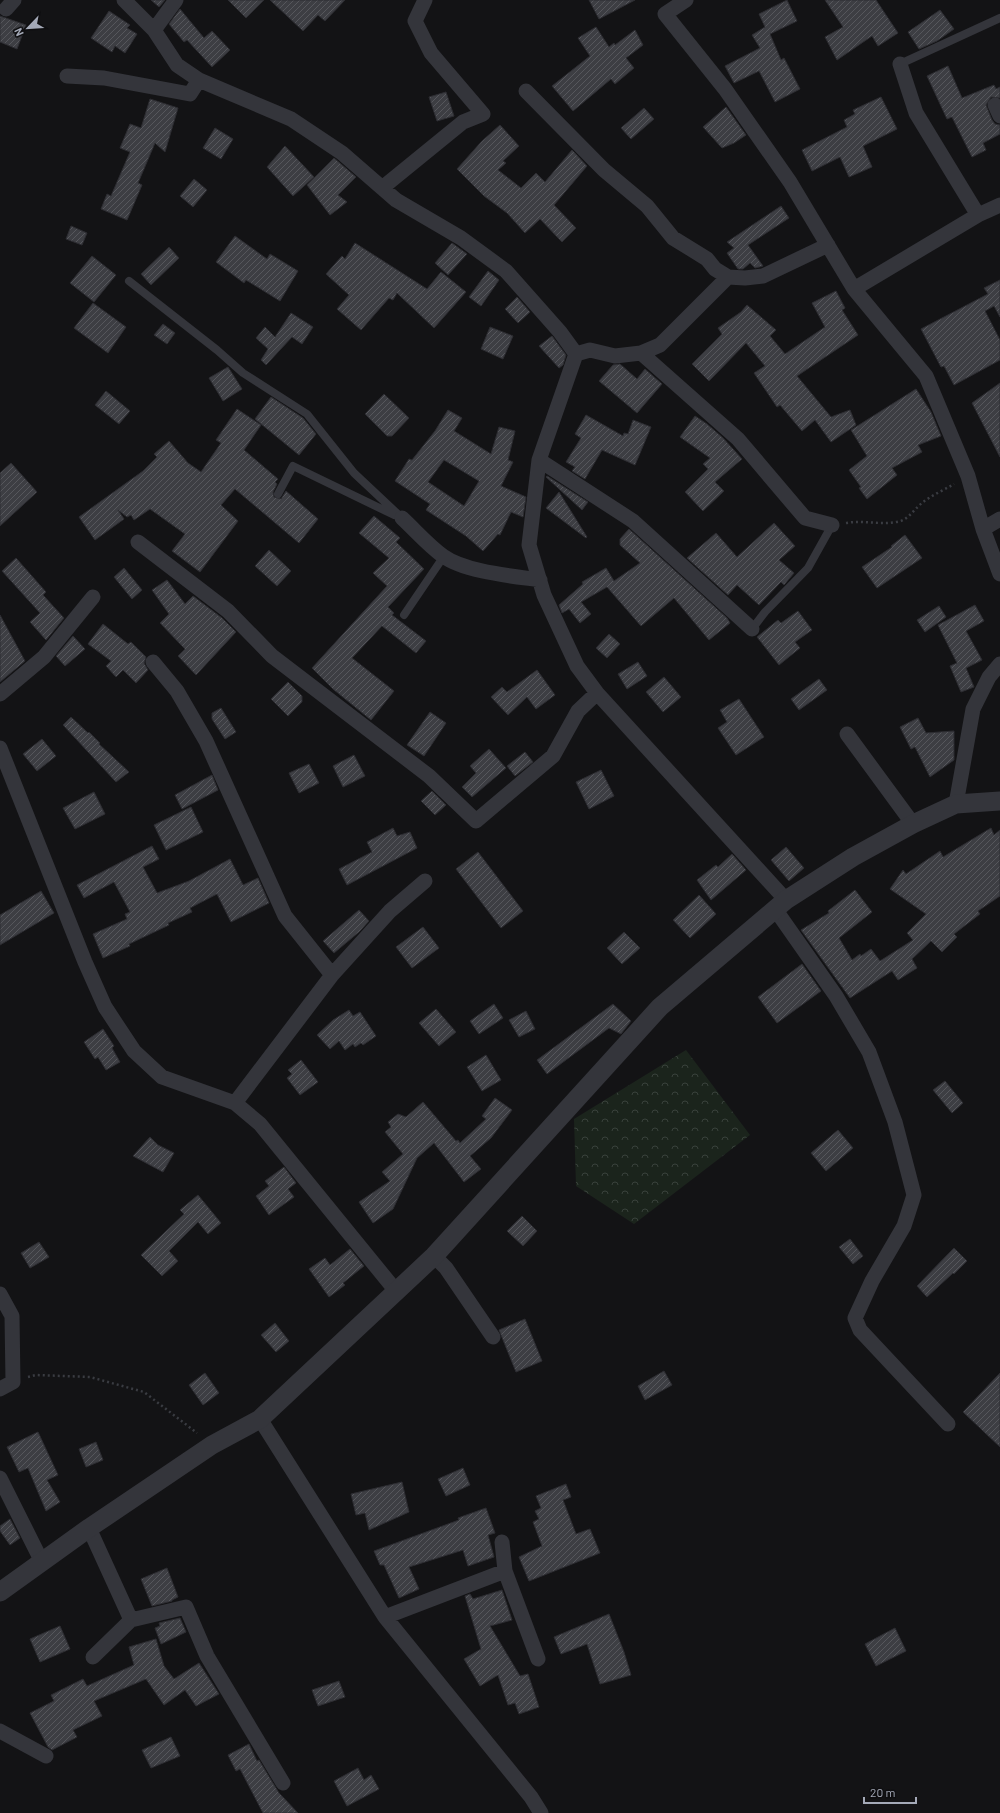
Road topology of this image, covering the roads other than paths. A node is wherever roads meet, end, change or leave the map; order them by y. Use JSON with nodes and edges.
{"nodes":[{"id":1,"x":124,"y":0,"type":"edge"},
{"id":2,"x":176,"y":0,"type":"edge"},
{"id":3,"x":425,"y":0,"type":"edge"},
{"id":4,"x":686,"y":0,"type":"edge"},
{"id":5,"x":1000,"y":18,"type":"edge"},
{"id":6,"x":154,"y":30,"type":"junction"},
{"id":7,"x":900,"y":64,"type":"joint"},
{"id":8,"x":67,"y":76,"type":"dead end"},
{"id":9,"x":199,"y":80,"type":"junction"},
{"id":10,"x":526,"y":91,"type":"dead end"},
{"id":11,"x":382,"y":188,"type":"junction"},
{"id":12,"x":1000,"y":205,"type":"edge"},
{"id":13,"x":978,"y":215,"type":"junction"},
{"id":14,"x":828,"y":245,"type":"junction"},
{"id":15,"x":728,"y":277,"type":"junction"},
{"id":16,"x":129,"y":281,"type":"dead end"},
{"id":17,"x":854,"y":289,"type":"junction"},
{"id":18,"x":640,"y":353,"type":"junction"},
{"id":19,"x":576,"y":354,"type":"junction"},
{"id":20,"x":539,"y":460,"type":"junction"},
{"id":21,"x":278,"y":494,"type":"dead end"},
{"id":22,"x":402,"y":518,"type":"junction"},
{"id":23,"x":1000,"y":519,"type":"edge"},
{"id":24,"x":832,"y":526,"type":"joint"},
{"id":25,"x":983,"y":529,"type":"junction"},
{"id":26,"x":138,"y":542,"type":"dead end"},
{"id":27,"x":444,"y":556,"type":"junction"},
{"id":28,"x":1000,"y":574,"type":"edge"},
{"id":29,"x":540,"y":580,"type":"junction"},
{"id":30,"x":94,"y":597,"type":"dead end"},
{"id":31,"x":404,"y":615,"type":"dead end"},
{"id":32,"x":752,"y":629,"type":"joint"},
{"id":33,"x":153,"y":662,"type":"dead end"},
{"id":34,"x":1000,"y":664,"type":"edge"},
{"id":35,"x":597,"y":693,"type":"junction"},
{"id":36,"x":0,"y":694,"type":"edge"},
{"id":37,"x":847,"y":734,"type":"dead end"},
{"id":38,"x":0,"y":748,"type":"edge"},
{"id":39,"x":1000,"y":801,"type":"edge"},
{"id":40,"x":956,"y":804,"type":"junction"},
{"id":41,"x":913,"y":824,"type":"junction"},
{"id":42,"x":426,"y":881,"type":"dead end"},
{"id":43,"x":780,"y":905,"type":"junction"},
{"id":44,"x":332,"y":975,"type":"junction"},
{"id":45,"x":235,"y":1103,"type":"junction"},
{"id":46,"x":434,"y":1256,"type":"junction"},
{"id":47,"x":396,"y":1291,"type":"junction"},
{"id":48,"x":0,"y":1294,"type":"edge"},
{"id":49,"x":493,"y":1337,"type":"dead end"},
{"id":50,"x":6,"y":1385,"type":"edge"},
{"id":51,"x":260,"y":1419,"type":"junction"},
{"id":52,"x":948,"y":1424,"type":"dead end"},
{"id":53,"x":0,"y":1478,"type":"edge"},
{"id":54,"x":89,"y":1528,"type":"junction"},
{"id":55,"x":502,"y":1542,"type":"dead end"},
{"id":56,"x":42,"y":1562,"type":"junction"},
{"id":57,"x":505,"y":1572,"type":"junction"},
{"id":58,"x":0,"y":1592,"type":"edge"},
{"id":59,"x":385,"y":1617,"type":"junction"},
{"id":60,"x":131,"y":1620,"type":"junction"},
{"id":61,"x":92,"y":1657,"type":"dead end"},
{"id":62,"x":538,"y":1659,"type":"dead end"},
{"id":63,"x":0,"y":1731,"type":"edge"},
{"id":64,"x":46,"y":1756,"type":"dead end"},
{"id":65,"x":283,"y":1783,"type":"dead end"},
{"id":66,"x":541,"y":1813,"type":"edge"}],
"edges":[{"from":1,"to":6,"type":"street"},
{"from":2,"to":6,"type":"street"},
{"from":3,"to":11,"type":"street"},
{"from":4,"to":14,"type":"street"},
{"from":5,"to":7,"type":"lane"},
{"from":6,"to":9,"type":"street"},
{"from":7,"to":13,"type":"street"},
{"from":8,"to":9,"type":"street"},
{"from":9,"to":11,"type":"street"},
{"from":10,"to":15,"type":"street"},
{"from":11,"to":19,"type":"street"},
{"from":12,"to":13,"type":"street"},
{"from":13,"to":17,"type":"street"},
{"from":14,"to":15,"type":"street"},
{"from":14,"to":17,"type":"street"},
{"from":15,"to":18,"type":"street"},
{"from":16,"to":22,"type":"lane"},
{"from":17,"to":25,"type":"street"},
{"from":18,"to":19,"type":"street"},
{"from":18,"to":24,"type":"street"},
{"from":19,"to":20,"type":"street"},
{"from":20,"to":29,"type":"street"},
{"from":20,"to":32,"type":"street"},
{"from":21,"to":22,"type":"lane"},
{"from":22,"to":27,"type":"street"},
{"from":23,"to":25,"type":"street"},
{"from":24,"to":32,"type":"lane"},
{"from":25,"to":28,"type":"street"},
{"from":26,"to":35,"type":"street"},
{"from":27,"to":29,"type":"street"},
{"from":27,"to":31,"type":"lane"},
{"from":29,"to":35,"type":"street"},
{"from":30,"to":36,"type":"street"},
{"from":33,"to":44,"type":"street"},
{"from":34,"to":40,"type":"street"},
{"from":35,"to":43,"type":"street"},
{"from":37,"to":41,"type":"street"},
{"from":38,"to":45,"type":"street"},
{"from":39,"to":40,"type":"street"},
{"from":40,"to":41,"type":"street"},
{"from":41,"to":43,"type":"street"},
{"from":42,"to":44,"type":"street"},
{"from":43,"to":46,"type":"street"},
{"from":43,"to":52,"type":"street"},
{"from":44,"to":45,"type":"street"},
{"from":45,"to":47,"type":"street"},
{"from":46,"to":47,"type":"street"},
{"from":46,"to":49,"type":"street"},
{"from":47,"to":51,"type":"street"},
{"from":48,"to":50,"type":"street"},
{"from":51,"to":54,"type":"street"},
{"from":51,"to":59,"type":"street"},
{"from":53,"to":56,"type":"street"},
{"from":54,"to":56,"type":"street"},
{"from":54,"to":60,"type":"street"},
{"from":55,"to":57,"type":"street"},
{"from":56,"to":58,"type":"street"},
{"from":57,"to":59,"type":"street"},
{"from":57,"to":62,"type":"street"},
{"from":59,"to":66,"type":"street"},
{"from":60,"to":61,"type":"street"},
{"from":60,"to":65,"type":"street"},
{"from":63,"to":64,"type":"street"}]}
